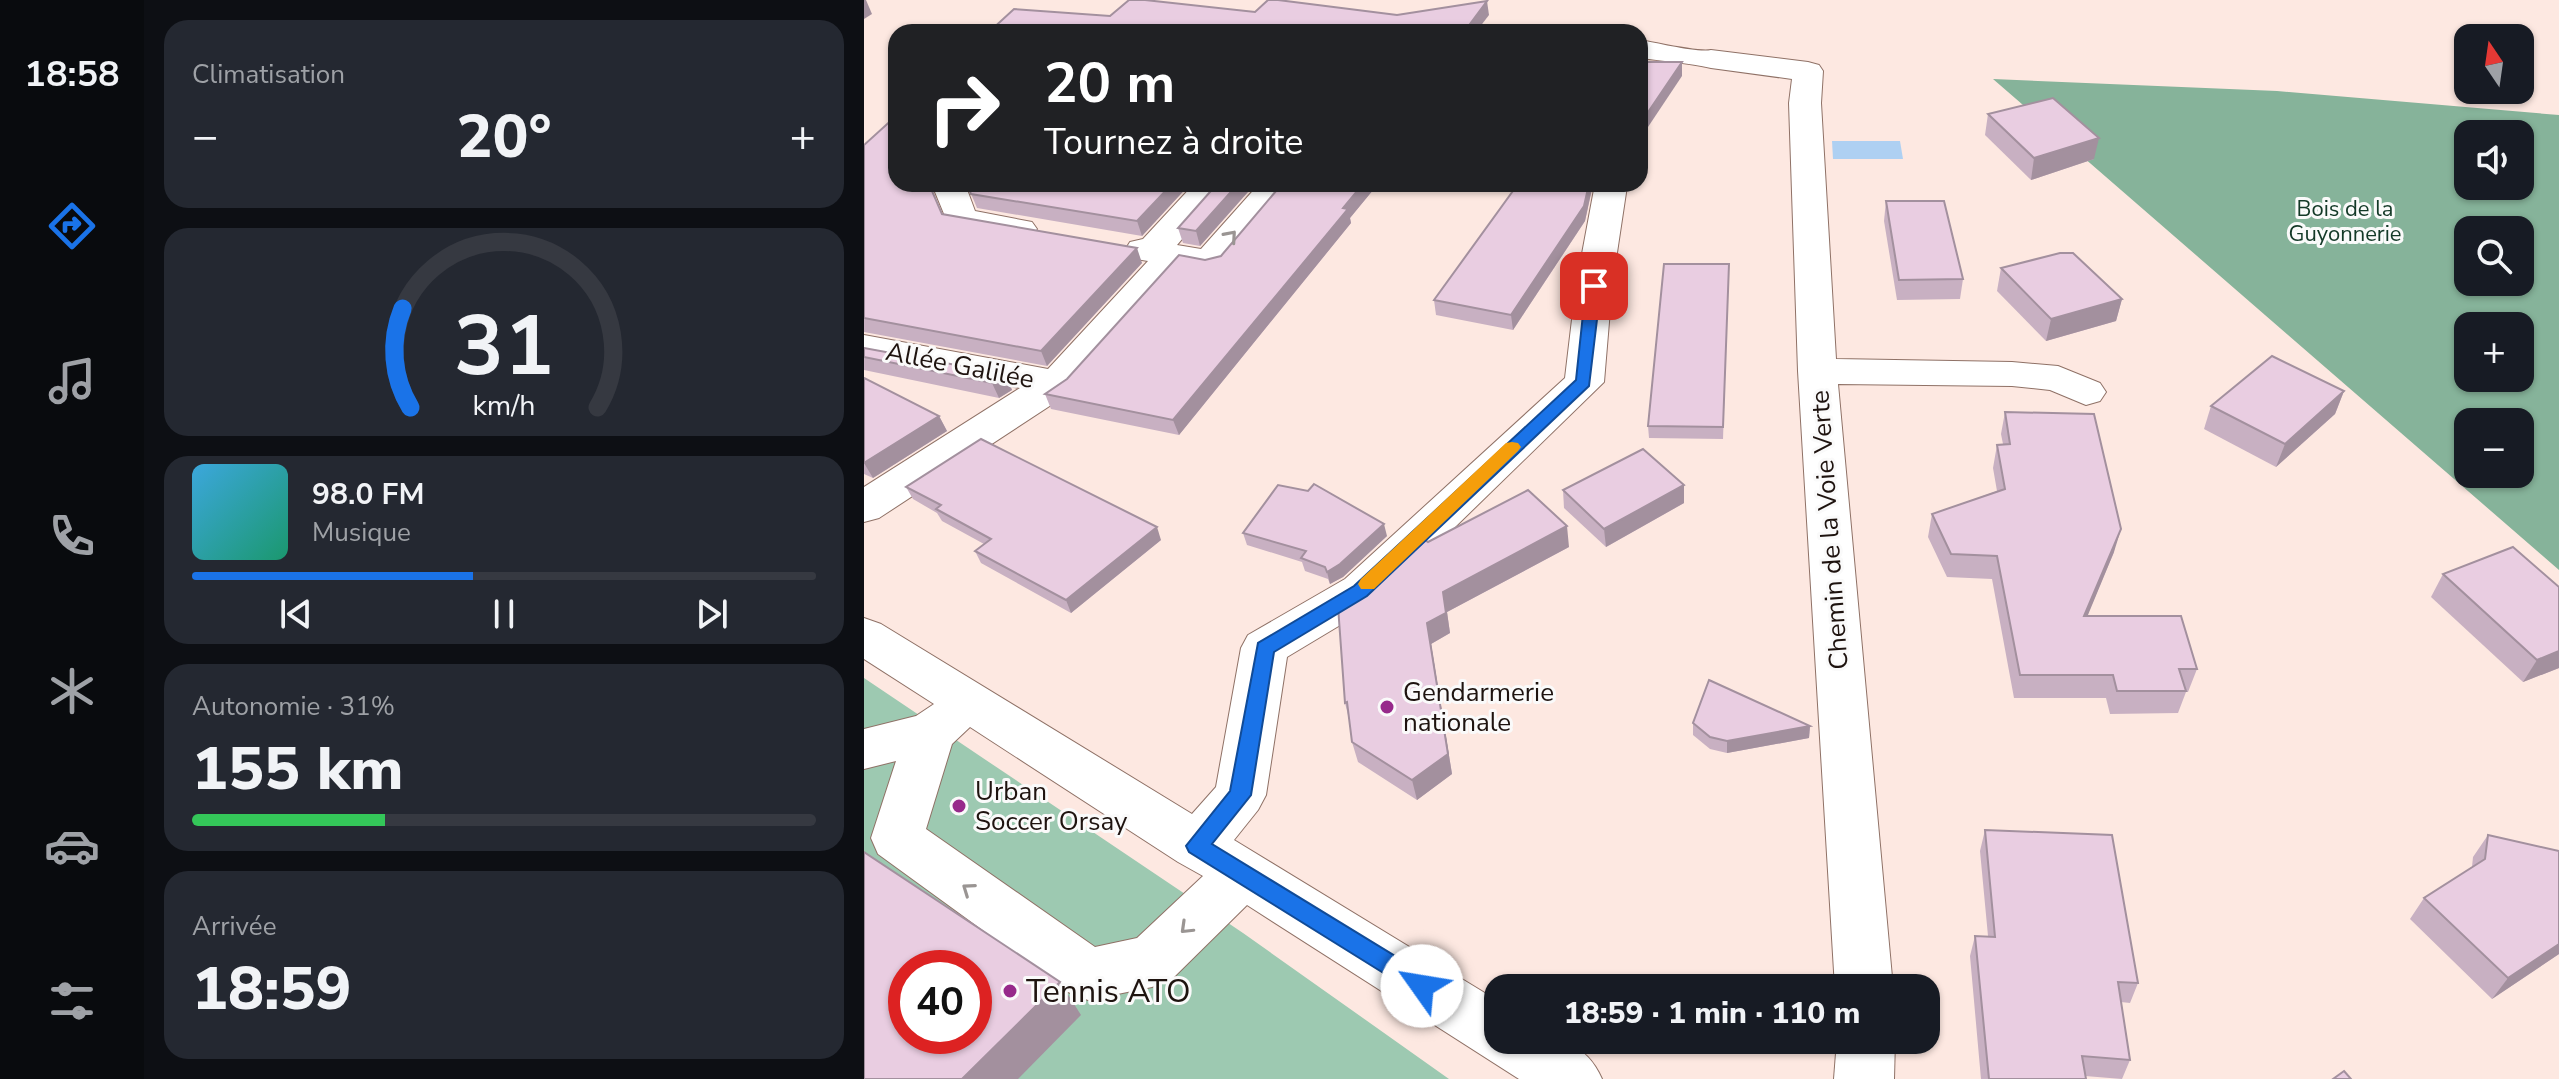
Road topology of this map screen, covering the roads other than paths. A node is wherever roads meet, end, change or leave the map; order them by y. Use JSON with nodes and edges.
{"nodes":[{"id":1,"x":1648,"y":50,"type":"edge"},
{"id":2,"x":952,"y":192,"type":"edge"},
{"id":3,"x":1206,"y":192,"type":"edge"},
{"id":4,"x":1270,"y":192,"type":"edge"},
{"id":5,"x":1609,"y":192,"type":"edge"},
{"id":6,"x":1049,"y":234,"type":"edge"},
{"id":7,"x":1108,"y":244,"type":"edge"},
{"id":8,"x":1162,"y":253,"type":"junction"},
{"id":9,"x":864,"y":347,"type":"edge"},
{"id":10,"x":1817,"y":371,"type":"junction"},
{"id":11,"x":1057,"y":383,"type":"junction"},
{"id":12,"x":2086,"y":392,"type":"dead end"},
{"id":13,"x":864,"y":507,"type":"edge"},
{"id":14,"x":864,"y":636,"type":"edge"},
{"id":15,"x":950,"y":718,"type":"junction"},
{"id":16,"x":864,"y":749,"type":"edge"},
{"id":17,"x":1197,"y":846,"type":"junction"},
{"id":18,"x":1242,"y":874,"type":"junction"},
{"id":19,"x":1863,"y":974,"type":"edge"},
{"id":20,"x":1484,"y":1024,"type":"edge"},
{"id":21,"x":1532,"y":1054,"type":"edge"},
{"id":22,"x":1865,"y":1054,"type":"edge"},
{"id":23,"x":1572,"y":1079,"type":"edge"},
{"id":24,"x":1864,"y":1079,"type":"edge"}],
"edges":[{"from":1,"to":10,"type":"street","name":"Chemin de la Voie Verte"},
{"from":2,"to":6,"type":"street"},
{"from":3,"to":8,"type":"street"},
{"from":8,"to":4,"type":"street","one_way":true},
{"from":5,"to":17,"type":"street"},
{"from":7,"to":8,"type":"street"},
{"from":8,"to":11,"type":"street"},
{"from":9,"to":11,"type":"street","name":"Allée Galilée"},
{"from":10,"to":12,"type":"street"},
{"from":10,"to":19,"type":"street","name":"Chemin de la Voie Verte"},
{"from":11,"to":13,"type":"street"},
{"from":14,"to":15,"type":"street"},
{"from":15,"to":16,"type":"street"},
{"from":15,"to":17,"type":"street"},
{"from":18,"to":15,"type":"street","one_way":true},
{"from":17,"to":18,"type":"street"},
{"from":18,"to":20,"type":"street"},
{"from":21,"to":23,"type":"street"},
{"from":22,"to":24,"type":"street"}]}
